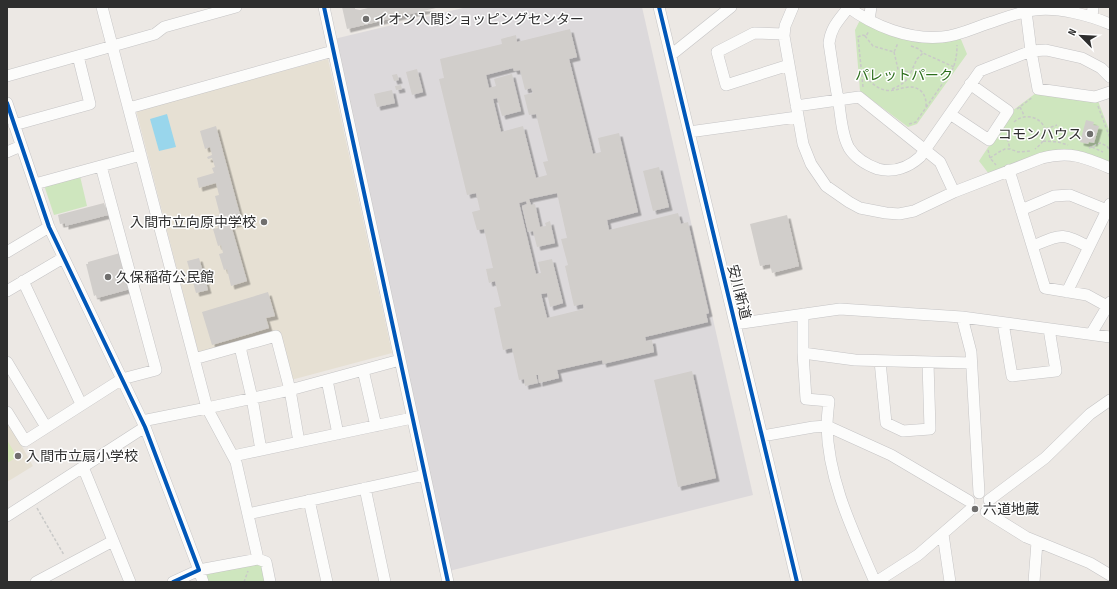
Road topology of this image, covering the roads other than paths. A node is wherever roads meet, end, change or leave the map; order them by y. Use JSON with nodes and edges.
{"nodes":[{"id":1,"x":102,"y":7,"type":"edge"},
{"id":2,"x":236,"y":7,"type":"edge"},
{"id":3,"x":324,"y":7,"type":"edge"},
{"id":4,"x":659,"y":7,"type":"edge"},
{"id":5,"x":731,"y":7,"type":"edge"},
{"id":6,"x":793,"y":7,"type":"edge"},
{"id":7,"x":848,"y":7,"type":"edge"},
{"id":8,"x":872,"y":7,"type":"edge"},
{"id":9,"x":1054,"y":9,"type":"edge"},
{"id":10,"x":1026,"y":12,"type":"junction"},
{"id":11,"x":1093,"y":12,"type":"edge"},
{"id":12,"x":872,"y":21,"type":"junction"},
{"id":13,"x":1110,"y":24,"type":"edge"},
{"id":14,"x":784,"y":34,"type":"junction"},
{"id":15,"x":113,"y":46,"type":"junction"},
{"id":16,"x":333,"y":51,"type":"junction"},
{"id":17,"x":1031,"y":51,"type":"junction"},
{"id":18,"x":671,"y":55,"type":"junction"},
{"id":19,"x":78,"y":56,"type":"junction"},
{"id":20,"x":789,"y":65,"type":"junction"},
{"id":21,"x":7,"y":76,"type":"edge"},
{"id":22,"x":1110,"y":77,"type":"edge"},
{"id":23,"x":970,"y":84,"type":"junction"},
{"id":24,"x":1110,"y":92,"type":"edge"},
{"id":25,"x":838,"y":99,"type":"junction"},
{"id":26,"x":7,"y":103,"type":"edge"},
{"id":27,"x":129,"y":108,"type":"junction"},
{"id":28,"x":796,"y":112,"type":"junction"},
{"id":29,"x":950,"y":114,"type":"junction"},
{"id":30,"x":14,"y":124,"type":"junction"},
{"id":31,"x":689,"y":132,"type":"junction"},
{"id":32,"x":21,"y":146,"type":"junction"},
{"id":33,"x":926,"y":150,"type":"junction"},
{"id":34,"x":7,"y":152,"type":"edge"},
{"id":35,"x":141,"y":155,"type":"junction"},
{"id":36,"x":101,"y":166,"type":"junction"},
{"id":37,"x":1110,"y":168,"type":"edge"},
{"id":38,"x":1007,"y":171,"type":"junction"},
{"id":39,"x":35,"y":184,"type":"junction"},
{"id":40,"x":954,"y":192,"type":"junction"},
{"id":41,"x":1108,"y":207,"type":"edge"},
{"id":42,"x":1022,"y":210,"type":"junction"},
{"id":43,"x":49,"y":227,"type":"junction"},
{"id":44,"x":1033,"y":246,"type":"junction"},
{"id":45,"x":1089,"y":246,"type":"junction"},
{"id":46,"x":7,"y":252,"type":"edge"},
{"id":47,"x":63,"y":258,"type":"junction"},
{"id":48,"x":23,"y":281,"type":"junction"},
{"id":49,"x":7,"y":291,"type":"edge"},
{"id":50,"x":1067,"y":292,"type":"junction"},
{"id":51,"x":1109,"y":304,"type":"edge"},
{"id":52,"x":803,"y":314,"type":"junction"},
{"id":53,"x":962,"y":317,"type":"junction"},
{"id":54,"x":1004,"y":323,"type":"junction"},
{"id":55,"x":736,"y":324,"type":"junction"},
{"id":56,"x":1049,"y":329,"type":"junction"},
{"id":57,"x":1090,"y":334,"type":"junction"},
{"id":58,"x":1110,"y":337,"type":"edge"},
{"id":59,"x":240,"y":347,"type":"junction"},
{"id":60,"x":803,"y":353,"type":"junction"},
{"id":61,"x":194,"y":359,"type":"junction"},
{"id":62,"x":400,"y":360,"type":"junction"},
{"id":63,"x":880,"y":361,"type":"junction"},
{"id":64,"x":7,"y":362,"type":"edge"},
{"id":65,"x":928,"y":363,"type":"junction"},
{"id":66,"x":971,"y":363,"type":"junction"},
{"id":67,"x":363,"y":370,"type":"junction"},
{"id":68,"x":122,"y":379,"type":"junction"},
{"id":69,"x":327,"y":380,"type":"junction"},
{"id":70,"x":290,"y":390,"type":"junction"},
{"id":71,"x":252,"y":398,"type":"junction"},
{"id":72,"x":1110,"y":400,"type":"edge"},
{"id":73,"x":81,"y":404,"type":"junction"},
{"id":74,"x":207,"y":408,"type":"junction"},
{"id":75,"x":7,"y":412,"type":"edge"},
{"id":76,"x":412,"y":418,"type":"junction"},
{"id":77,"x":144,"y":424,"type":"junction"},
{"id":78,"x":376,"y":426,"type":"junction"},
{"id":79,"x":827,"y":426,"type":"junction"},
{"id":80,"x":46,"y":427,"type":"junction"},
{"id":81,"x":338,"y":434,"type":"junction"},
{"id":82,"x":762,"y":436,"type":"junction"},
{"id":83,"x":299,"y":442,"type":"junction"},
{"id":84,"x":261,"y":450,"type":"junction"},
{"id":85,"x":233,"y":456,"type":"junction"},
{"id":86,"x":83,"y":466,"type":"junction"},
{"id":87,"x":424,"y":475,"type":"junction"},
{"id":88,"x":365,"y":488,"type":"junction"},
{"id":89,"x":979,"y":493,"type":"junction"},
{"id":90,"x":309,"y":500,"type":"junction"},
{"id":91,"x":989,"y":500,"type":"junction"},
{"id":92,"x":970,"y":505,"type":"junction"},
{"id":93,"x":986,"y":512,"type":"junction"},
{"id":94,"x":248,"y":514,"type":"junction"},
{"id":95,"x":7,"y":516,"type":"edge"},
{"id":96,"x":943,"y":534,"type":"junction"},
{"id":97,"x":113,"y":541,"type":"junction"},
{"id":98,"x":1037,"y":542,"type":"junction"},
{"id":99,"x":258,"y":559,"type":"junction"},
{"id":100,"x":199,"y":570,"type":"junction"},
{"id":101,"x":1110,"y":575,"type":"edge"},
{"id":102,"x":36,"y":582,"type":"edge"},
{"id":103,"x":130,"y":582,"type":"edge"},
{"id":104,"x":173,"y":582,"type":"edge"},
{"id":105,"x":203,"y":582,"type":"edge"},
{"id":106,"x":270,"y":582,"type":"edge"},
{"id":107,"x":327,"y":582,"type":"edge"},
{"id":108,"x":385,"y":582,"type":"edge"},
{"id":109,"x":448,"y":582,"type":"edge"},
{"id":110,"x":797,"y":582,"type":"edge"},
{"id":111,"x":876,"y":582,"type":"edge"},
{"id":112,"x":950,"y":582,"type":"edge"},
{"id":113,"x":1034,"y":582,"type":"edge"}],
"edges":[{"from":1,"to":15,"type":"street"},
{"from":2,"to":15,"type":"street"},
{"from":3,"to":16,"type":"street"},
{"from":4,"to":18,"type":"street","name":"安川新道"},
{"from":5,"to":18,"type":"street"},
{"from":6,"to":14,"type":"street"},
{"from":7,"to":12,"type":"street"},
{"from":7,"to":25,"type":"street"},
{"from":8,"to":12,"type":"street"},
{"from":9,"to":10,"type":"street"},
{"from":9,"to":11,"type":"street"},
{"from":10,"to":12,"type":"street"},
{"from":10,"to":17,"type":"street"},
{"from":11,"to":13,"type":"street"},
{"from":14,"to":20,"type":"street"},
{"from":14,"to":20,"type":"street"},
{"from":15,"to":19,"type":"street"},
{"from":15,"to":27,"type":"street"},
{"from":16,"to":27,"type":"street"},
{"from":16,"to":62,"type":"street"},
{"from":17,"to":22,"type":"street"},
{"from":17,"to":23,"type":"street"},
{"from":17,"to":24,"type":"street"},
{"from":18,"to":31,"type":"street","name":"安川新道"},
{"from":19,"to":21,"type":"street"},
{"from":19,"to":30,"type":"street"},
{"from":20,"to":28,"type":"street"},
{"from":23,"to":29,"type":"street"},
{"from":23,"to":29,"type":"street"},
{"from":25,"to":28,"type":"street"},
{"from":25,"to":33,"type":"street"},
{"from":25,"to":33,"type":"street"},
{"from":26,"to":30,"type":"street"},
{"from":27,"to":35,"type":"street"},
{"from":28,"to":31,"type":"street"},
{"from":28,"to":40,"type":"street"},
{"from":29,"to":33,"type":"street"},
{"from":30,"to":32,"type":"street"},
{"from":31,"to":55,"type":"street","name":"安川新道"},
{"from":32,"to":34,"type":"street"},
{"from":32,"to":39,"type":"street"},
{"from":33,"to":40,"type":"street"},
{"from":35,"to":36,"type":"street"},
{"from":35,"to":61,"type":"street"},
{"from":36,"to":39,"type":"street"},
{"from":36,"to":68,"type":"street"},
{"from":37,"to":38,"type":"street"},
{"from":38,"to":40,"type":"street"},
{"from":38,"to":42,"type":"street"},
{"from":39,"to":43,"type":"street"},
{"from":41,"to":42,"type":"street"},
{"from":41,"to":45,"type":"street"},
{"from":42,"to":44,"type":"street"},
{"from":43,"to":46,"type":"street"},
{"from":43,"to":47,"type":"street"},
{"from":44,"to":45,"type":"street"},
{"from":44,"to":50,"type":"street"},
{"from":45,"to":50,"type":"street"},
{"from":47,"to":48,"type":"street"},
{"from":47,"to":68,"type":"street"},
{"from":48,"to":49,"type":"street"},
{"from":48,"to":73,"type":"street"},
{"from":50,"to":51,"type":"street"},
{"from":51,"to":57,"type":"street"},
{"from":52,"to":53,"type":"street"},
{"from":52,"to":55,"type":"street"},
{"from":52,"to":60,"type":"street"},
{"from":53,"to":54,"type":"street"},
{"from":53,"to":66,"type":"street"},
{"from":54,"to":56,"type":"street"},
{"from":54,"to":56,"type":"street"},
{"from":55,"to":82,"type":"street","name":"安川新道"},
{"from":56,"to":57,"type":"street"},
{"from":57,"to":58,"type":"street"},
{"from":59,"to":61,"type":"street"},
{"from":59,"to":70,"type":"street"},
{"from":59,"to":71,"type":"street"},
{"from":60,"to":63,"type":"street"},
{"from":60,"to":79,"type":"street"},
{"from":61,"to":74,"type":"street"},
{"from":62,"to":67,"type":"street"},
{"from":62,"to":76,"type":"street"},
{"from":63,"to":65,"type":"street"},
{"from":63,"to":65,"type":"street"},
{"from":64,"to":80,"type":"street"},
{"from":65,"to":66,"type":"street"},
{"from":66,"to":89,"type":"street"},
{"from":67,"to":69,"type":"street"},
{"from":67,"to":78,"type":"street"},
{"from":68,"to":73,"type":"street"},
{"from":68,"to":77,"type":"street"},
{"from":69,"to":70,"type":"street"},
{"from":69,"to":81,"type":"street"},
{"from":70,"to":71,"type":"street"},
{"from":70,"to":83,"type":"street"},
{"from":71,"to":74,"type":"street"},
{"from":71,"to":84,"type":"street"},
{"from":72,"to":91,"type":"street"},
{"from":73,"to":80,"type":"street"},
{"from":74,"to":77,"type":"street"},
{"from":74,"to":85,"type":"street"},
{"from":75,"to":80,"type":"street"},
{"from":76,"to":78,"type":"street"},
{"from":76,"to":87,"type":"street"},
{"from":77,"to":86,"type":"street"},
{"from":77,"to":100,"type":"street"},
{"from":78,"to":81,"type":"street"},
{"from":79,"to":82,"type":"street"},
{"from":79,"to":92,"type":"street"},
{"from":79,"to":111,"type":"street"},
{"from":81,"to":83,"type":"street"},
{"from":82,"to":110,"type":"street","name":"安川新道"},
{"from":83,"to":84,"type":"street"},
{"from":84,"to":85,"type":"street"},
{"from":85,"to":94,"type":"street"},
{"from":86,"to":95,"type":"street"},
{"from":86,"to":97,"type":"street"},
{"from":87,"to":88,"type":"street"},
{"from":87,"to":109,"type":"street"},
{"from":88,"to":90,"type":"street"},
{"from":88,"to":108,"type":"street"},
{"from":89,"to":91,"type":"street"},
{"from":89,"to":92,"type":"street"},
{"from":90,"to":94,"type":"street"},
{"from":90,"to":107,"type":"street"},
{"from":91,"to":93,"type":"street"},
{"from":92,"to":93,"type":"street"},
{"from":92,"to":96,"type":"street"},
{"from":93,"to":98,"type":"street"},
{"from":94,"to":99,"type":"street"},
{"from":96,"to":111,"type":"street"},
{"from":96,"to":112,"type":"street"},
{"from":97,"to":102,"type":"street"},
{"from":97,"to":103,"type":"street"},
{"from":98,"to":101,"type":"street"},
{"from":98,"to":113,"type":"street"},
{"from":99,"to":100,"type":"street"},
{"from":99,"to":106,"type":"street"},
{"from":100,"to":104,"type":"street"},
{"from":100,"to":105,"type":"street"}]}
